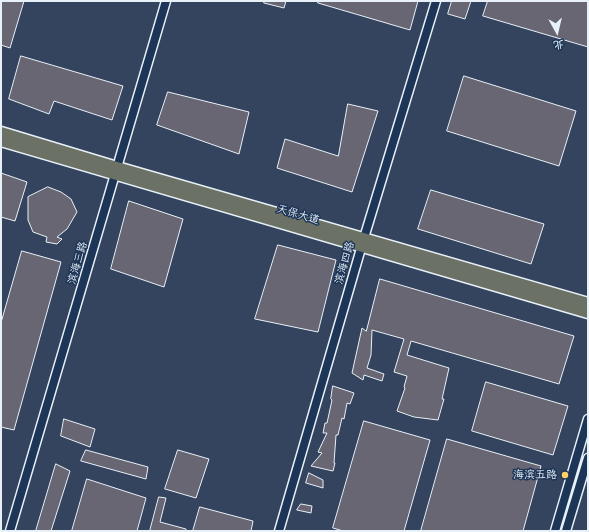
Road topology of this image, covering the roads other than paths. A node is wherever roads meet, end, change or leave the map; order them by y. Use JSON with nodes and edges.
{"nodes":[{"id":1,"x":166,"y":1,"type":"edge"},
{"id":2,"x":436,"y":1,"type":"edge"},
{"id":3,"x":1,"y":132,"type":"edge"},
{"id":4,"x":1,"y":141,"type":"edge"},
{"id":5,"x":116,"y":171,"type":"junction"},
{"id":6,"x":363,"y":242,"type":"junction"},
{"id":7,"x":588,"y":303,"type":"edge"},
{"id":8,"x":588,"y":313,"type":"edge"},
{"id":9,"x":588,"y":419,"type":"edge"},
{"id":10,"x":588,"y":458,"type":"edge"},
{"id":11,"x":10,"y":531,"type":"edge"},
{"id":12,"x":279,"y":531,"type":"edge"},
{"id":13,"x":555,"y":531,"type":"edge"},
{"id":14,"x":566,"y":531,"type":"edge"}],
"edges":[{"from":1,"to":5,"type":"street","name":"滨海三路"},
{"from":2,"to":6,"type":"street","name":"滨海四路"},
{"from":3,"to":5,"type":"main road","name":"天保大道"},
{"from":4,"to":5,"type":"main road","name":"天保大道"},
{"from":5,"to":6,"type":"main road","name":"天保大道"},
{"from":5,"to":11,"type":"street","name":"滨海三路"},
{"from":6,"to":7,"type":"main road","name":"天保大道"},
{"from":6,"to":8,"type":"main road","name":"天保大道"},
{"from":6,"to":12,"type":"street","name":"滨海四路"},
{"from":9,"to":13,"type":"street"},
{"from":10,"to":14,"type":"street"}]}
